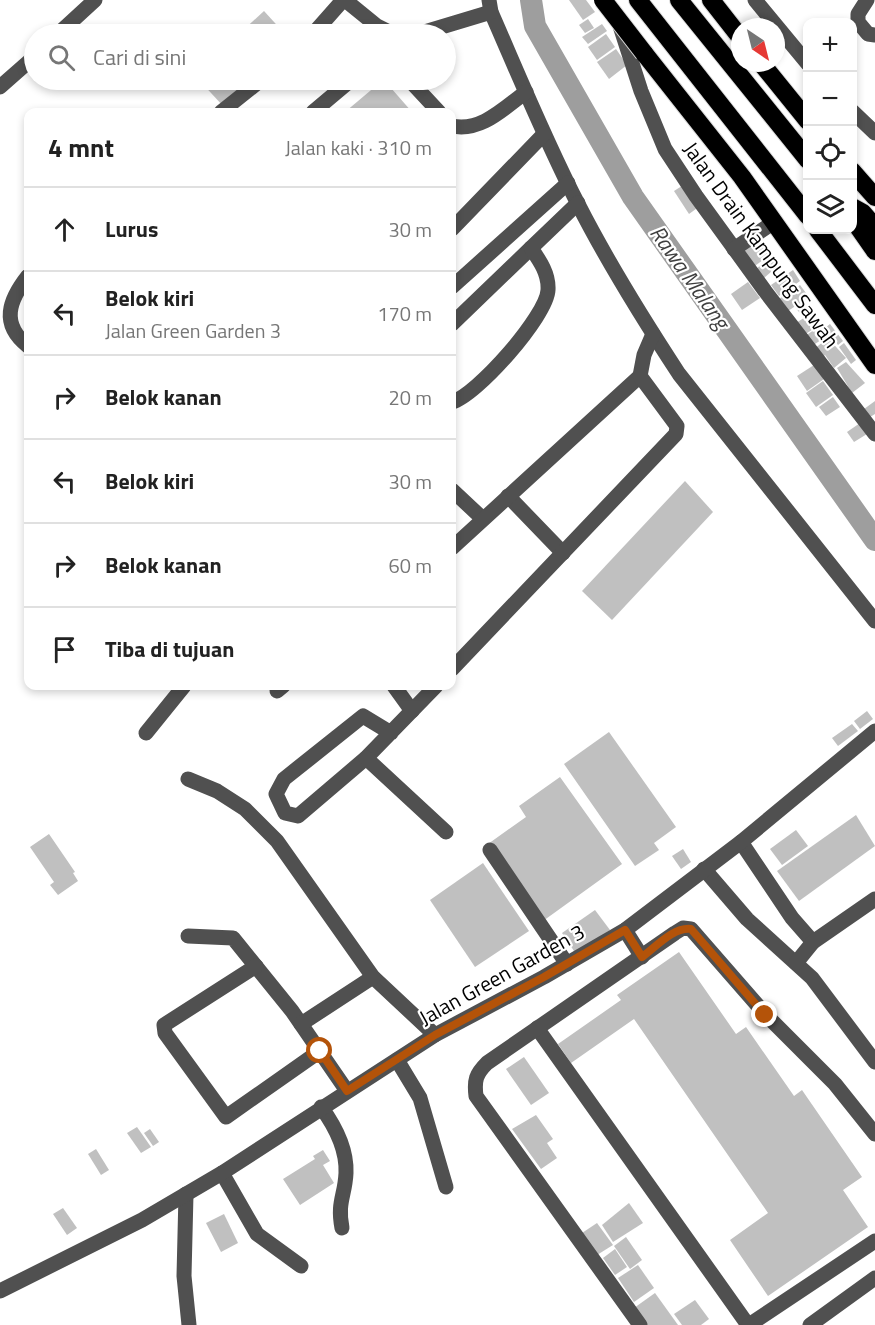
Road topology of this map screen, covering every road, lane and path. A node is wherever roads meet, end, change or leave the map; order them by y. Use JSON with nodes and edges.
{"nodes":[{"id":1,"x":95,"y":0,"type":"edge"},
{"id":2,"x":344,"y":0,"type":"edge"},
{"id":3,"x":603,"y":0,"type":"edge"},
{"id":4,"x":612,"y":0,"type":"edge"},
{"id":5,"x":638,"y":0,"type":"edge"},
{"id":6,"x":679,"y":0,"type":"edge"},
{"id":7,"x":711,"y":0,"type":"edge"},
{"id":8,"x":867,"y":0,"type":"edge"},
{"id":9,"x":762,"y":2,"type":"edge"},
{"id":10,"x":490,"y":6,"type":"edge"},
{"id":11,"x":69,"y":24,"type":"edge"},
{"id":12,"x":322,"y":24,"type":"edge"},
{"id":13,"x":374,"y":24,"type":"edge"},
{"id":14,"x":444,"y":24,"type":"edge"},
{"id":15,"x":731,"y":26,"type":"edge"},
{"id":16,"x":875,"y":34,"type":"edge"},
{"id":17,"x":803,"y":58,"type":"edge"},
{"id":18,"x":24,"y":66,"type":"edge"},
{"id":19,"x":768,"y":72,"type":"edge"},
{"id":20,"x":0,"y":87,"type":"edge"},
{"id":21,"x":248,"y":90,"type":"edge"},
{"id":22,"x":339,"y":90,"type":"edge"},
{"id":23,"x":419,"y":90,"type":"edge"},
{"id":24,"x":526,"y":92,"type":"junction"},
{"id":25,"x":226,"y":108,"type":"edge"},
{"id":26,"x":318,"y":108,"type":"edge"},
{"id":27,"x":435,"y":108,"type":"edge"},
{"id":28,"x":803,"y":116,"type":"edge"},
{"id":29,"x":857,"y":116,"type":"edge"},
{"id":30,"x":456,"y":127,"type":"edge"},
{"id":31,"x":875,"y":133,"type":"edge"},
{"id":32,"x":544,"y":134,"type":"junction"},
{"id":33,"x":803,"y":155,"type":"edge"},
{"id":34,"x":857,"y":177,"type":"edge"},
{"id":35,"x":568,"y":183,"type":"junction"},
{"id":36,"x":875,"y":197,"type":"edge"},
{"id":37,"x":578,"y":203,"type":"junction"},
{"id":38,"x":857,"y":210,"type":"edge"},
{"id":39,"x":803,"y":211,"type":"edge"},
{"id":40,"x":774,"y":222,"type":"junction"},
{"id":41,"x":456,"y":225,"type":"edge"},
{"id":42,"x":857,"y":225,"type":"edge"},
{"id":43,"x":875,"y":227,"type":"edge"},
{"id":44,"x":821,"y":234,"type":"edge"},
{"id":45,"x":531,"y":248,"type":"junction"},
{"id":46,"x":734,"y":249,"type":"junction"},
{"id":47,"x":875,"y":251,"type":"edge"},
{"id":48,"x":24,"y":282,"type":"edge"},
{"id":49,"x":456,"y":283,"type":"edge"},
{"id":50,"x":875,"y":305,"type":"edge"},
{"id":51,"x":456,"y":320,"type":"edge"},
{"id":52,"x":653,"y":334,"type":"junction"},
{"id":53,"x":24,"y":342,"type":"edge"},
{"id":54,"x":875,"y":365,"type":"edge"},
{"id":55,"x":640,"y":376,"type":"junction"},
{"id":56,"x":456,"y":401,"type":"edge"},
{"id":57,"x":875,"y":434,"type":"edge"},
{"id":58,"x":456,"y":494,"type":"edge"},
{"id":59,"x":508,"y":496,"type":"junction"},
{"id":60,"x":483,"y":519,"type":"junction"},
{"id":61,"x":456,"y":544,"type":"edge"},
{"id":62,"x":563,"y":553,"type":"junction"},
{"id":63,"x":875,"y":621,"type":"edge"},
{"id":64,"x":456,"y":665,"type":"edge"},
{"id":65,"x":180,"y":690,"type":"edge"},
{"id":66,"x":397,"y":690,"type":"edge"},
{"id":67,"x":432,"y":690,"type":"edge"},
{"id":68,"x":412,"y":711,"type":"junction"},
{"id":69,"x":146,"y":733,"type":"dead end"},
{"id":70,"x":391,"y":733,"type":"junction"},
{"id":71,"x":873,"y":739,"type":"edge"},
{"id":72,"x":366,"y":758,"type":"junction"},
{"id":73,"x":188,"y":779,"type":"dead end"},
{"id":74,"x":446,"y":832,"type":"dead end"},
{"id":75,"x":741,"y":842,"type":"junction"},
{"id":76,"x":489,"y":850,"type":"dead end"},
{"id":77,"x":704,"y":869,"type":"junction"},
{"id":78,"x":875,"y":900,"type":"edge"},
{"id":79,"x":625,"y":930,"type":"junction"},
{"id":80,"x":188,"y":936,"type":"dead end"},
{"id":81,"x":813,"y":942,"type":"junction"},
{"id":82,"x":642,"y":957,"type":"junction"},
{"id":83,"x":796,"y":963,"type":"junction"},
{"id":84,"x":567,"y":964,"type":"junction"},
{"id":85,"x":256,"y":966,"type":"junction"},
{"id":86,"x":373,"y":977,"type":"junction"},
{"id":87,"x":301,"y":1024,"type":"junction"},
{"id":88,"x":537,"y":1028,"type":"junction"},
{"id":89,"x":435,"y":1035,"type":"junction"},
{"id":90,"x":320,"y":1051,"type":"junction"},
{"id":91,"x":397,"y":1059,"type":"junction"},
{"id":92,"x":875,"y":1062,"type":"edge"},
{"id":93,"x":347,"y":1091,"type":"junction"},
{"id":94,"x":321,"y":1107,"type":"junction"},
{"id":95,"x":875,"y":1134,"type":"edge"},
{"id":96,"x":222,"y":1173,"type":"junction"},
{"id":97,"x":446,"y":1187,"type":"dead end"},
{"id":98,"x":186,"y":1194,"type":"junction"},
{"id":99,"x":342,"y":1228,"type":"dead end"},
{"id":100,"x":875,"y":1241,"type":"edge"},
{"id":101,"x":301,"y":1266,"type":"dead end"},
{"id":102,"x":875,"y":1278,"type":"edge"},
{"id":103,"x":0,"y":1291,"type":"edge"},
{"id":104,"x":189,"y":1325,"type":"edge"},
{"id":105,"x":640,"y":1325,"type":"edge"},
{"id":106,"x":748,"y":1325,"type":"edge"},
{"id":107,"x":810,"y":1325,"type":"edge"}],
"edges":[{"from":1,"to":11,"type":"street"},
{"from":2,"to":12,"type":"street"},
{"from":2,"to":13,"type":"street"},
{"from":3,"to":40,"type":"highway","bridge":true},
{"from":4,"to":46,"type":"street","name":"Jalan Drain Kampung Sawah"},
{"from":5,"to":39,"type":"highway"},
{"from":6,"to":33,"type":"highway"},
{"from":7,"to":15,"type":"highway"},
{"from":8,"to":16,"type":"street"},
{"from":9,"to":17,"type":"street"},
{"from":10,"to":14,"type":"street"},
{"from":10,"to":24,"type":"street"},
{"from":18,"to":20,"type":"street"},
{"from":19,"to":28,"type":"highway"},
{"from":21,"to":25,"type":"street"},
{"from":22,"to":26,"type":"street"},
{"from":23,"to":27,"type":"street"},
{"from":24,"to":30,"type":"street"},
{"from":24,"to":32,"type":"street"},
{"from":29,"to":31,"type":"street"},
{"from":32,"to":35,"type":"street"},
{"from":32,"to":41,"type":"street"},
{"from":34,"to":36,"type":"highway"},
{"from":35,"to":37,"type":"street"},
{"from":35,"to":49,"type":"street"},
{"from":37,"to":45,"type":"street"},
{"from":37,"to":52,"type":"street"},
{"from":38,"to":43,"type":"highway"},
{"from":40,"to":46,"type":"street"},
{"from":40,"to":54,"type":"highway"},
{"from":42,"to":47,"type":"highway"},
{"from":44,"to":50,"type":"highway"},
{"from":45,"to":51,"type":"street"},
{"from":45,"to":56,"type":"street"},
{"from":46,"to":57,"type":"street","name":"Jalan Drain Kampung Sawah"},
{"from":48,"to":53,"type":"street"},
{"from":52,"to":55,"type":"street"},
{"from":52,"to":63,"type":"street"},
{"from":55,"to":59,"type":"street"},
{"from":55,"to":62,"type":"street"},
{"from":58,"to":60,"type":"street"},
{"from":59,"to":60,"type":"street"},
{"from":59,"to":62,"type":"street"},
{"from":60,"to":61,"type":"street"},
{"from":62,"to":64,"type":"street"},
{"from":65,"to":69,"type":"street"},
{"from":66,"to":68,"type":"street"},
{"from":67,"to":68,"type":"street"},
{"from":68,"to":70,"type":"street"},
{"from":70,"to":72,"type":"street"},
{"from":70,"to":72,"type":"street"},
{"from":71,"to":75,"type":"street","name":"Jalan Green Garden 3"},
{"from":72,"to":74,"type":"street"},
{"from":73,"to":86,"type":"street"},
{"from":75,"to":77,"type":"street","name":"Jalan Green Garden 3"},
{"from":75,"to":81,"type":"street"},
{"from":76,"to":84,"type":"street"},
{"from":77,"to":79,"type":"street","name":"Jalan Green Garden 3"},
{"from":77,"to":83,"type":"street"},
{"from":78,"to":81,"type":"street"},
{"from":79,"to":82,"type":"street"},
{"from":79,"to":84,"type":"street","name":"Jalan Green Garden 3"},
{"from":80,"to":85,"type":"street"},
{"from":81,"to":83,"type":"street"},
{"from":82,"to":88,"type":"street"},
{"from":82,"to":95,"type":"street"},
{"from":83,"to":92,"type":"street"},
{"from":84,"to":89,"type":"street","name":"Jalan Green Garden 3"},
{"from":85,"to":87,"type":"street"},
{"from":85,"to":90,"type":"street"},
{"from":86,"to":87,"type":"street"},
{"from":86,"to":89,"type":"street"},
{"from":87,"to":90,"type":"street"},
{"from":88,"to":105,"type":"street"},
{"from":88,"to":106,"type":"street"},
{"from":89,"to":91,"type":"street","name":"Jalan Green Garden 3"},
{"from":90,"to":93,"type":"street"},
{"from":91,"to":93,"type":"street","name":"Jalan Green Garden 3"},
{"from":91,"to":97,"type":"street"},
{"from":93,"to":94,"type":"street","name":"Jalan Green Garden 3"},
{"from":94,"to":96,"type":"street","name":"Jalan Green Garden 3"},
{"from":94,"to":99,"type":"street"},
{"from":96,"to":98,"type":"street","name":"Jalan Green Garden 3"},
{"from":96,"to":101,"type":"street"},
{"from":98,"to":103,"type":"street","name":"Jalan Green Garden 3"},
{"from":98,"to":104,"type":"street"},
{"from":100,"to":106,"type":"street"},
{"from":102,"to":107,"type":"street"}]}
